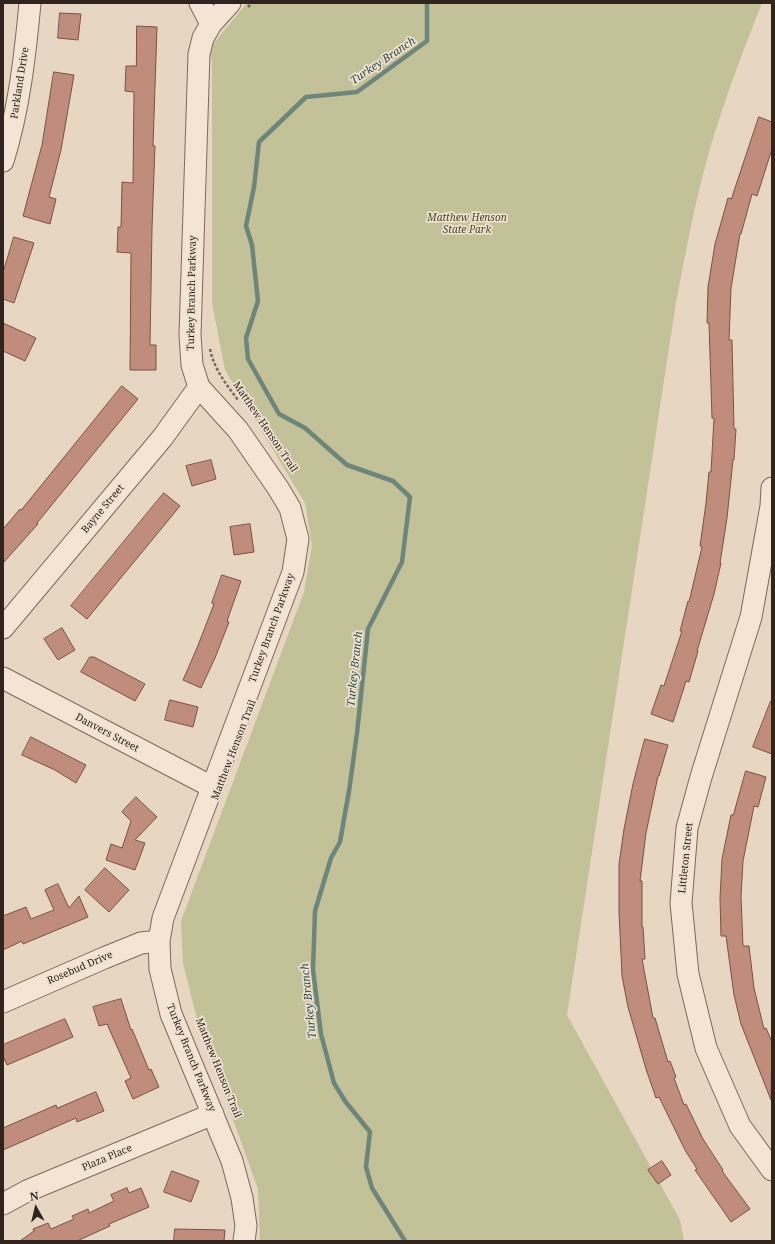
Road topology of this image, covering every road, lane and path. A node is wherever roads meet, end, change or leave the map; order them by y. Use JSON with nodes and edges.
{"nodes":[{"id":1,"x":30,"y":3,"type":"edge"},
{"id":2,"x":200,"y":3,"type":"edge"},
{"id":3,"x":252,"y":3,"type":"edge"},
{"id":4,"x":238,"y":6,"type":"edge"},
{"id":5,"x":212,"y":24,"type":"junction"},
{"id":6,"x":3,"y":161,"type":"edge"},
{"id":7,"x":210,"y":344,"type":"dead end"},
{"id":8,"x":199,"y":387,"type":"junction"},
{"id":9,"x":239,"y":402,"type":"dead end"},
{"id":10,"x":772,"y":488,"type":"edge"},
{"id":11,"x":3,"y":628,"type":"edge"},
{"id":12,"x":3,"y":678,"type":"edge"},
{"id":13,"x":212,"y":787,"type":"junction"},
{"id":14,"x":159,"y":941,"type":"junction"},
{"id":15,"x":3,"y":1002,"type":"edge"},
{"id":16,"x":213,"y":1114,"type":"junction"},
{"id":17,"x":772,"y":1170,"type":"edge"},
{"id":18,"x":3,"y":1204,"type":"edge"},
{"id":19,"x":244,"y":1241,"type":"edge"}],
"edges":[{"from":1,"to":6,"type":"street","name":"Parkland Drive"},
{"from":2,"to":5,"type":"street"},
{"from":3,"to":4,"type":"path"},
{"from":4,"to":5,"type":"street","name":"Turkey Branch Parkway"},
{"from":5,"to":8,"type":"street","name":"Turkey Branch Parkway"},
{"from":7,"to":9,"type":"path","name":"Matthew Henson Trail"},
{"from":8,"to":11,"type":"street","name":"Bayne Street"},
{"from":8,"to":13,"type":"street","name":"Turkey Branch Parkway"},
{"from":10,"to":17,"type":"street","name":"Littleton Street"},
{"from":12,"to":13,"type":"street","name":"Danvers Street"},
{"from":13,"to":14,"type":"street","name":"Turkey Branch Parkway"},
{"from":14,"to":15,"type":"street","name":"Rosebud Drive"},
{"from":14,"to":16,"type":"street","name":"Turkey Branch Parkway"},
{"from":16,"to":18,"type":"street","name":"Plaza Place"},
{"from":16,"to":19,"type":"street","name":"Turkey Branch Parkway"}]}
